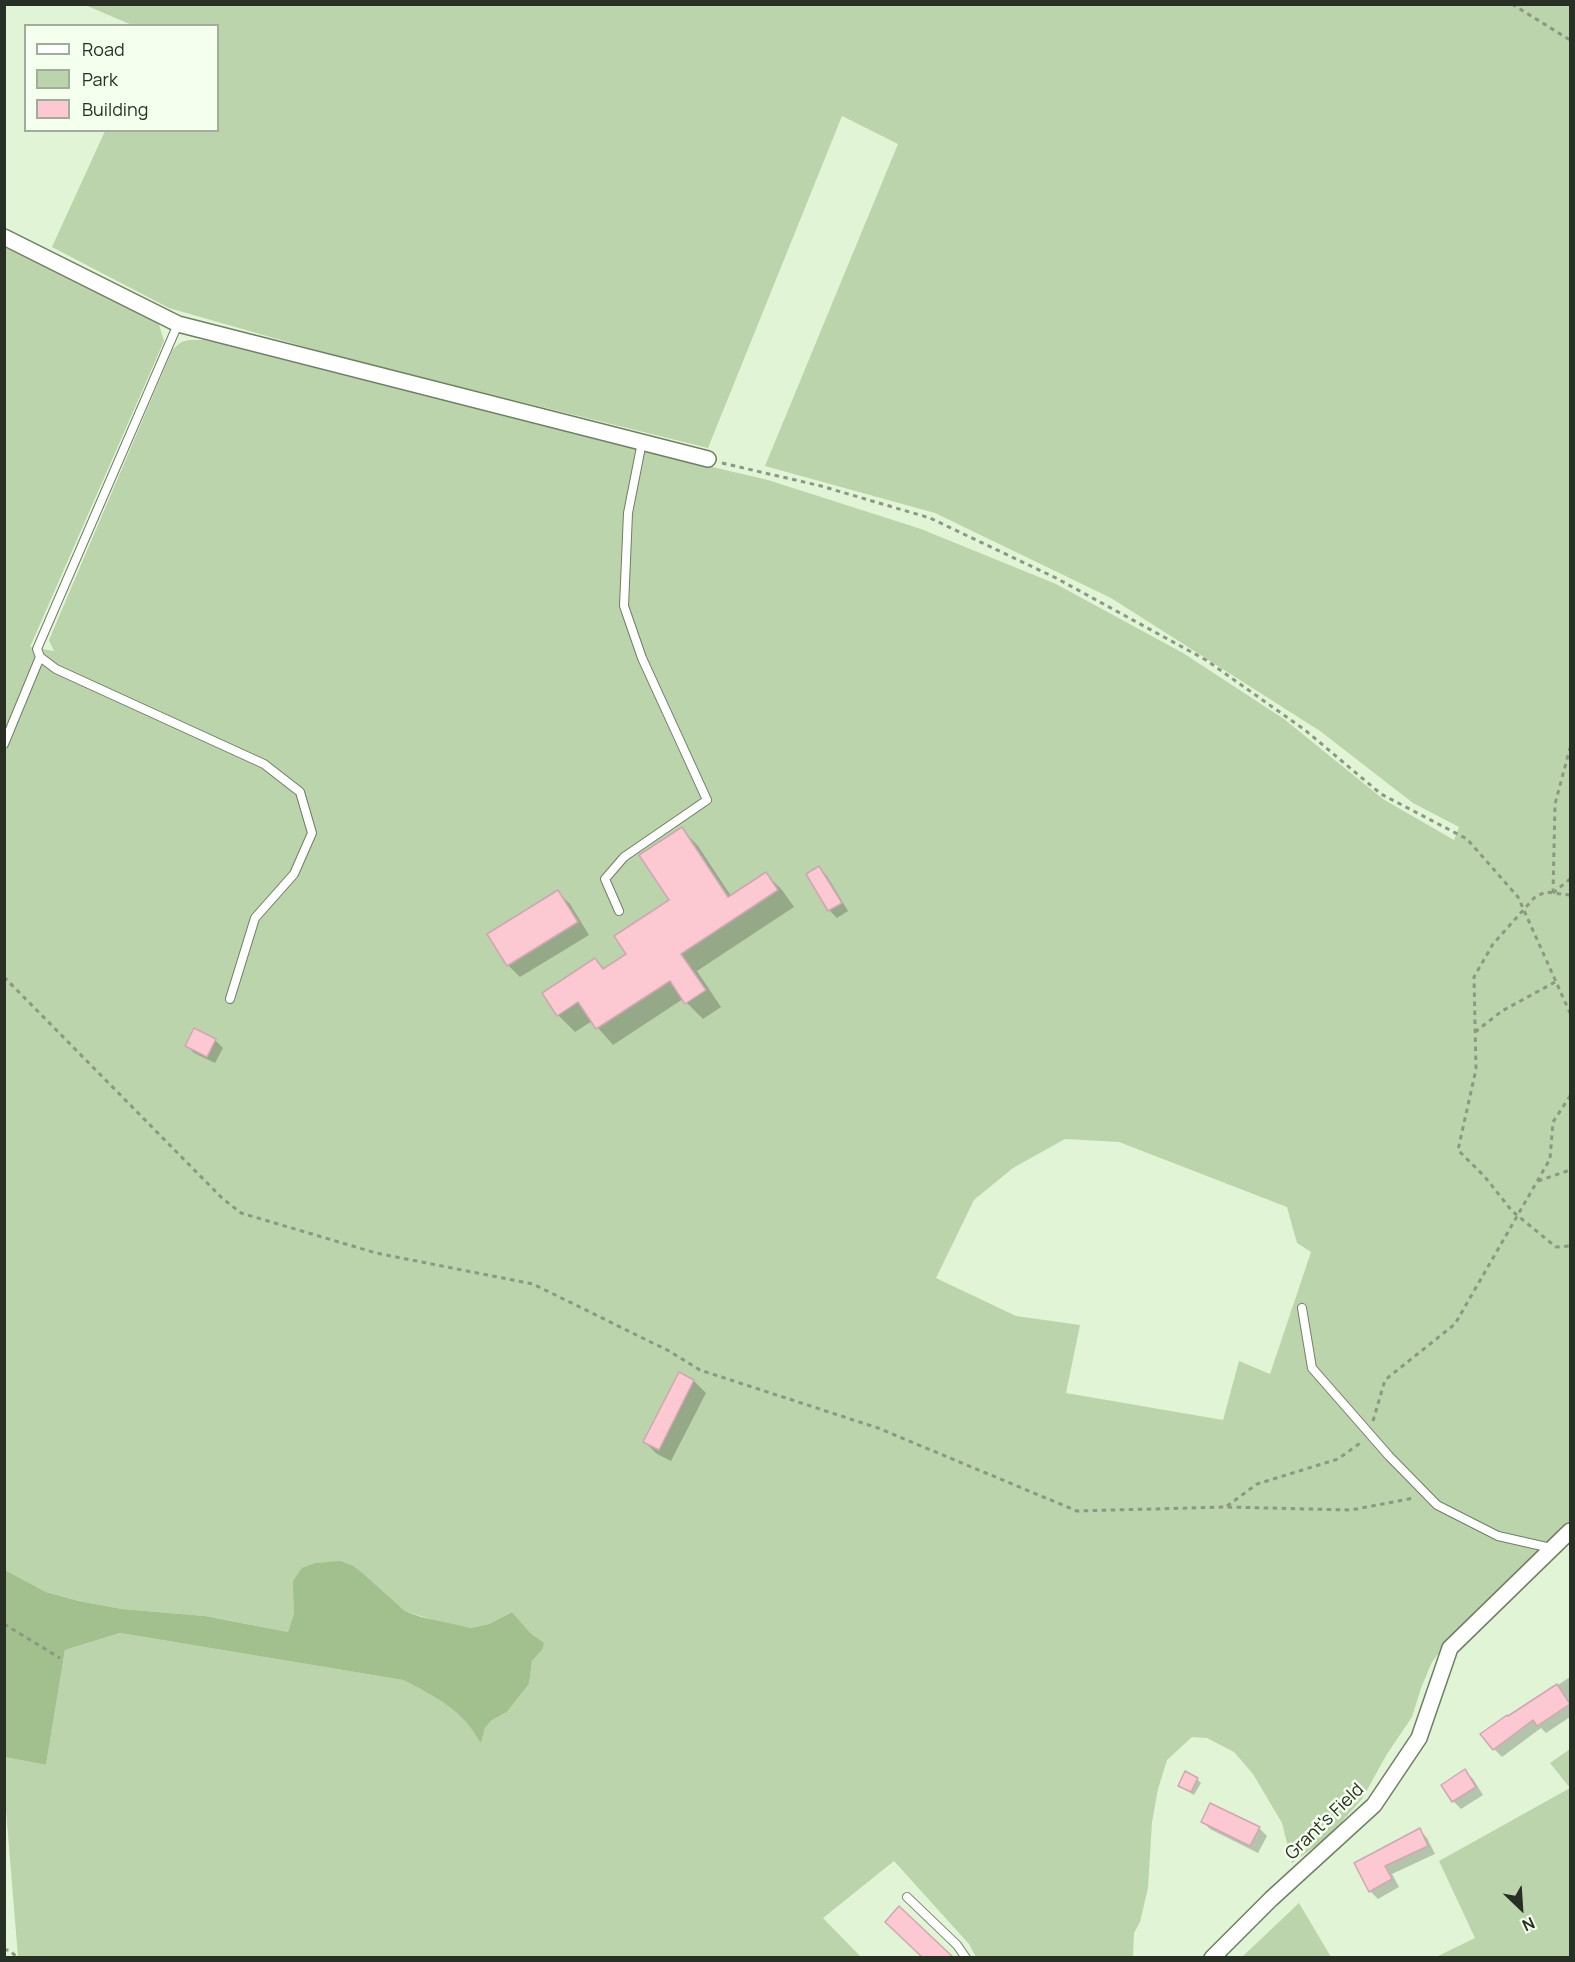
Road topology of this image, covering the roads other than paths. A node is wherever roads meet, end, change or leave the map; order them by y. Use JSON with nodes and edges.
{"nodes":[{"id":1,"x":4,"y":237,"type":"edge"},
{"id":2,"x":178,"y":324,"type":"junction"},
{"id":3,"x":642,"y":442,"type":"junction"},
{"id":4,"x":708,"y":459,"type":"road end"},
{"id":5,"x":40,"y":657,"type":"junction"},
{"id":6,"x":4,"y":744,"type":"edge"},
{"id":7,"x":619,"y":911,"type":"dead end"},
{"id":8,"x":230,"y":999,"type":"dead end"},
{"id":9,"x":1302,"y":1308,"type":"dead end"},
{"id":10,"x":1570,"y":1531,"type":"edge"},
{"id":11,"x":1551,"y":1548,"type":"junction"},
{"id":12,"x":907,"y":1897,"type":"dead end"},
{"id":13,"x":966,"y":1958,"type":"edge"},
{"id":14,"x":1212,"y":1958,"type":"edge"}],
"edges":[{"from":1,"to":2,"type":"street"},
{"from":2,"to":3,"type":"street"},
{"from":2,"to":5,"type":"lane"},
{"from":3,"to":4,"type":"street"},
{"from":3,"to":7,"type":"lane"},
{"from":5,"to":6,"type":"lane"},
{"from":5,"to":8,"type":"lane"},
{"from":9,"to":11,"type":"lane"},
{"from":10,"to":11,"type":"street","name":"Grant's Field"},
{"from":11,"to":14,"type":"street","name":"Grant's Field"},
{"from":12,"to":13,"type":"lane"}]}
